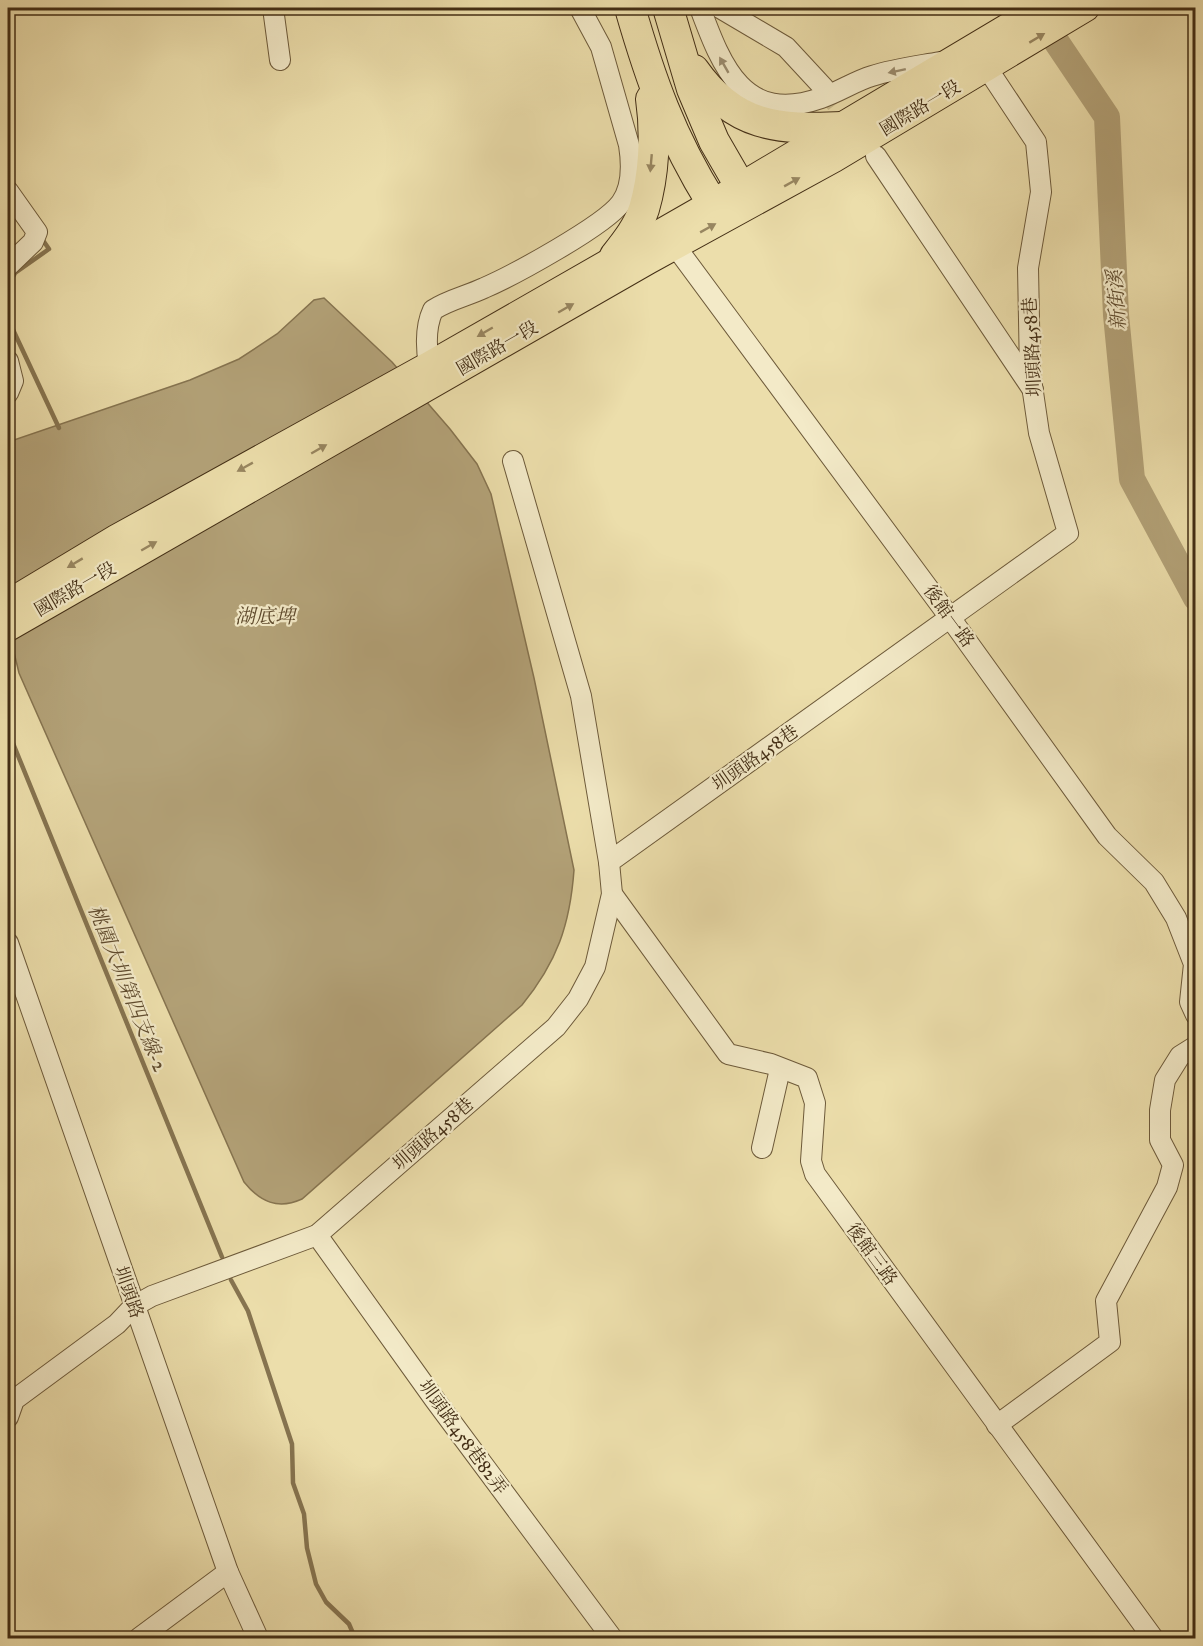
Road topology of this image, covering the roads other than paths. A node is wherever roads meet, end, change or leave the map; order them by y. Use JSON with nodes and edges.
{"nodes":[{"id":1,"x":273,"y":8,"type":"edge"},
{"id":2,"x":582,"y":8,"type":"edge"},
{"id":3,"x":630,"y":8,"type":"edge"},
{"id":4,"x":668,"y":8,"type":"edge"},
{"id":5,"x":700,"y":8,"type":"edge"},
{"id":6,"x":720,"y":8,"type":"edge"},
{"id":7,"x":1039,"y":8,"type":"edge"},
{"id":8,"x":1086,"y":8,"type":"edge"},
{"id":9,"x":682,"y":53,"type":"junction"},
{"id":10,"x":962,"y":54,"type":"junction"},
{"id":11,"x":280,"y":60,"type":"dead end"},
{"id":12,"x":645,"y":63,"type":"junction"},
{"id":13,"x":987,"y":68,"type":"junction"},
{"id":14,"x":824,"y":88,"type":"tunnel mouth"},
{"id":15,"x":843,"y":127,"type":"junction"},
{"id":16,"x":876,"y":156,"type":"dead end"},
{"id":17,"x":8,"y":191,"type":"edge"},
{"id":18,"x":740,"y":198,"type":"junction"},
{"id":19,"x":712,"y":203,"type":"junction"},
{"id":20,"x":669,"y":238,"type":"junction"},
{"id":21,"x":615,"y":256,"type":"junction"},
{"id":22,"x":8,"y":266,"type":"edge"},
{"id":23,"x":8,"y":361,"type":"edge"},
{"id":24,"x":429,"y":365,"type":"junction"},
{"id":25,"x":1033,"y":391,"type":"junction"},
{"id":26,"x":8,"y":393,"type":"edge"},
{"id":27,"x":513,"y":461,"type":"dead end"},
{"id":28,"x":8,"y":603,"type":"edge"},
{"id":29,"x":951,"y":619,"type":"junction"},
{"id":30,"x":8,"y":628,"type":"edge"},
{"id":31,"x":609,"y":862,"type":"junction"},
{"id":32,"x":612,"y":894,"type":"junction"},
{"id":33,"x":8,"y":943,"type":"edge"},
{"id":34,"x":1195,"y":964,"type":"edge"},
{"id":35,"x":1196,"y":1015,"type":"edge"},
{"id":36,"x":1196,"y":1046,"type":"edge"},
{"id":37,"x":780,"y":1069,"type":"junction"},
{"id":38,"x":762,"y":1148,"type":"dead end"},
{"id":39,"x":317,"y":1235,"type":"junction"},
{"id":40,"x":134,"y":1306,"type":"junction"},
{"id":41,"x":8,"y":1417,"type":"edge"},
{"id":42,"x":997,"y":1425,"type":"junction"},
{"id":43,"x":228,"y":1572,"type":"junction"},
{"id":44,"x":139,"y":1638,"type":"edge"},
{"id":45,"x":258,"y":1638,"type":"edge"},
{"id":46,"x":612,"y":1638,"type":"edge"},
{"id":47,"x":1153,"y":1638,"type":"edge"}],
"edges":[{"from":1,"to":11,"type":"street"},
{"from":2,"to":24,"type":"street"},
{"from":3,"to":12,"type":"highway"},
{"from":4,"to":9,"type":"highway"},
{"from":10,"to":5,"type":"street","one_way":true},
{"from":6,"to":14,"type":"street"},
{"from":7,"to":10,"type":"main road","name":"國際路一段"},
{"from":13,"to":8,"type":"main road","name":"國際路一段","one_way":true},
{"from":9,"to":15,"type":"highway"},
{"from":9,"to":18,"type":"highway"},
{"from":10,"to":15,"type":"main road","name":"國際路一段"},
{"from":12,"to":19,"type":"highway"},
{"from":12,"to":21,"type":"highway","one_way":true},
{"from":18,"to":13,"type":"main road","name":"國際路一段","one_way":true},
{"from":13,"to":25,"type":"street","name":"圳頭路458巷"},
{"from":15,"to":18,"type":"main road","name":"國際路一段"},
{"from":16,"to":25,"type":"street"},
{"from":17,"to":22,"type":"street"},
{"from":18,"to":19,"type":"main road"},
{"from":20,"to":18,"type":"main road","name":"國際路一段","one_way":true},
{"from":19,"to":20,"type":"main road","name":"國際路一段"},
{"from":20,"to":21,"type":"main road","name":"國際路一段"},
{"from":20,"to":29,"type":"street","name":"後館一路"},
{"from":30,"to":20,"type":"main road","name":"國際路一段","one_way":true},
{"from":21,"to":24,"type":"main road","name":"國際路一段","one_way":true},
{"from":23,"to":26,"type":"street"},
{"from":24,"to":28,"type":"main road","name":"國際路一段","one_way":true},
{"from":25,"to":29,"type":"street","name":"圳頭路458巷"},
{"from":27,"to":31,"type":"street"},
{"from":29,"to":31,"type":"street","name":"圳頭路458巷"},
{"from":29,"to":34,"type":"street","name":"後館一路"},
{"from":31,"to":32,"type":"street","name":"圳頭路458巷"},
{"from":32,"to":37,"type":"street","name":"後館三路"},
{"from":32,"to":39,"type":"street","name":"圳頭路458巷"},
{"from":33,"to":40,"type":"street","name":"圳頭路"},
{"from":34,"to":35,"type":"street","name":"後館一路"},
{"from":36,"to":42,"type":"street"},
{"from":37,"to":38,"type":"street"},
{"from":37,"to":42,"type":"street","name":"後館三路"},
{"from":39,"to":40,"type":"street","name":"圳頭路458巷"},
{"from":39,"to":46,"type":"street","name":"圳頭路458巷82弄"},
{"from":40,"to":41,"type":"street","name":"圳頭路458巷"},
{"from":40,"to":43,"type":"street","name":"圳頭路"},
{"from":42,"to":47,"type":"street","name":"後館三路"},
{"from":43,"to":44,"type":"street"},
{"from":43,"to":45,"type":"street","name":"圳頭路"}]}
